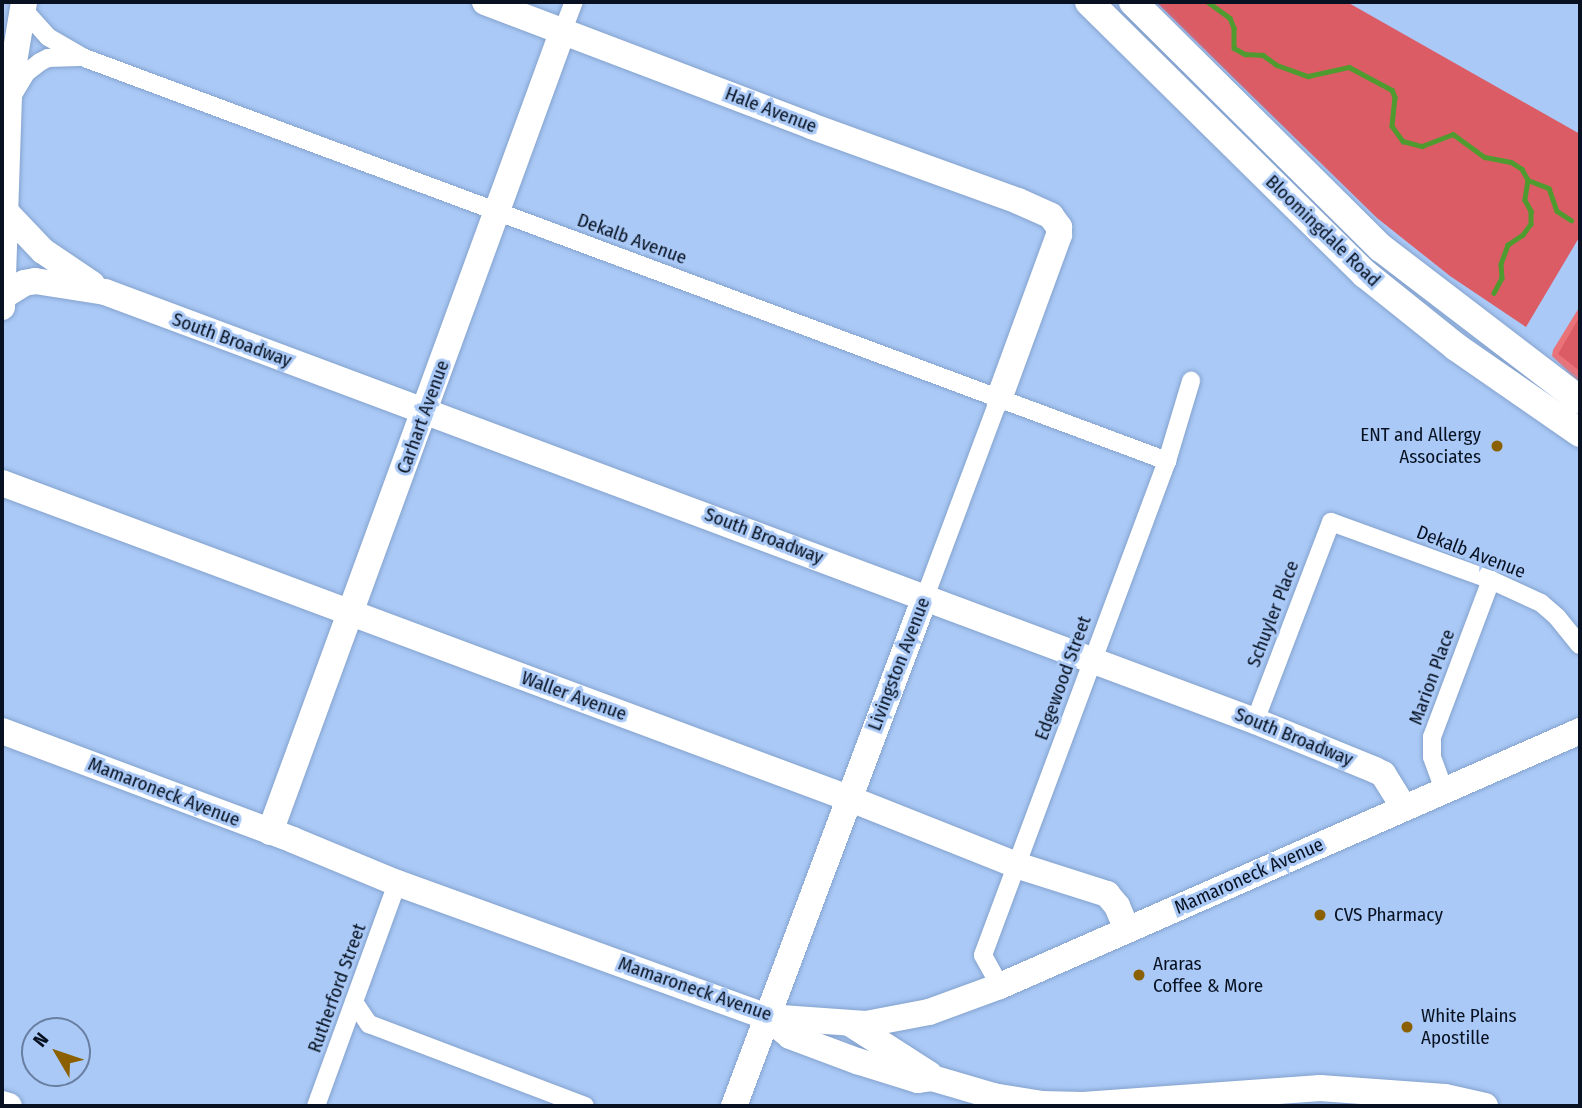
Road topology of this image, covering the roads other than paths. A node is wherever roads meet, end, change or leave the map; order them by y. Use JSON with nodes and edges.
{"nodes":[{"id":1,"x":485,"y":2,"type":"edge"},
{"id":2,"x":574,"y":2,"type":"edge"},
{"id":3,"x":1089,"y":2,"type":"edge"},
{"id":4,"x":1133,"y":2,"type":"edge"},
{"id":5,"x":23,"y":5,"type":"edge"},
{"id":6,"x":563,"y":30,"type":"junction"},
{"id":7,"x":82,"y":57,"type":"junction"},
{"id":8,"x":9,"y":101,"type":"junction"},
{"id":9,"x":3,"y":208,"type":"edge"},
{"id":10,"x":499,"y":212,"type":"junction"},
{"id":11,"x":1055,"y":221,"type":"joint"},
{"id":12,"x":105,"y":292,"type":"junction"},
{"id":13,"x":2,"y":297,"type":"edge"},
{"id":14,"x":2,"y":309,"type":"edge"},
{"id":15,"x":1191,"y":382,"type":"dead end"},
{"id":16,"x":999,"y":399,"type":"junction"},
{"id":17,"x":1580,"y":400,"type":"edge"},
{"id":18,"x":425,"y":409,"type":"junction"},
{"id":19,"x":1580,"y":433,"type":"edge"},
{"id":20,"x":1167,"y":461,"type":"junction"},
{"id":21,"x":2,"y":483,"type":"edge"},
{"id":22,"x":1331,"y":522,"type":"joint"},
{"id":23,"x":1491,"y":580,"type":"junction"},
{"id":24,"x":925,"y":597,"type":"junction"},
{"id":25,"x":351,"y":613,"type":"junction"},
{"id":26,"x":1580,"y":645,"type":"edge"},
{"id":27,"x":1093,"y":659,"type":"junction"},
{"id":28,"x":1255,"y":721,"type":"junction"},
{"id":29,"x":1580,"y":731,"type":"edge"},
{"id":30,"x":2,"y":732,"type":"edge"},
{"id":31,"x":1444,"y":790,"type":"junction"},
{"id":32,"x":848,"y":798,"type":"junction"},
{"id":33,"x":1404,"y":807,"type":"junction"},
{"id":34,"x":270,"y":832,"type":"junction"},
{"id":35,"x":1016,"y":865,"type":"junction"},
{"id":36,"x":397,"y":883,"type":"junction"},
{"id":37,"x":1127,"y":930,"type":"junction"},
{"id":38,"x":1000,"y":986,"type":"junction"},
{"id":39,"x":354,"y":1002,"type":"junction"},
{"id":40,"x":767,"y":1017,"type":"junction"},
{"id":41,"x":851,"y":1024,"type":"junction"},
{"id":42,"x":932,"y":1078,"type":"junction"},
{"id":43,"x":1151,"y":1102,"type":"edge"},
{"id":44,"x":1442,"y":1102,"type":"edge"},
{"id":45,"x":2,"y":1104,"type":"edge"},
{"id":46,"x":9,"y":1106,"type":"edge"},
{"id":47,"x":316,"y":1106,"type":"edge"},
{"id":48,"x":585,"y":1106,"type":"edge"},
{"id":49,"x":734,"y":1106,"type":"edge"},
{"id":50,"x":1485,"y":1106,"type":"edge"}],
"edges":[{"from":1,"to":6,"type":"street","name":"Hale Avenue"},
{"from":2,"to":6,"type":"street","name":"Carhart Avenue"},
{"from":3,"to":19,"type":"main road","name":"Bloomingdale Road"},
{"from":4,"to":17,"type":"main road","name":"Bloomingdale Road"},
{"from":5,"to":7,"type":"street","name":"Dekalb Avenue"},
{"from":5,"to":8,"type":"street"},
{"from":6,"to":10,"type":"street","name":"Carhart Avenue"},
{"from":6,"to":11,"type":"street","name":"Hale Avenue"},
{"from":7,"to":8,"type":"street","name":"Dekalb Avenue"},
{"from":7,"to":10,"type":"street","name":"Dekalb Avenue"},
{"from":8,"to":9,"type":"street"},
{"from":9,"to":12,"type":"street","name":"South Broadway"},
{"from":9,"to":13,"type":"street"},
{"from":10,"to":16,"type":"street","name":"Dekalb Avenue"},
{"from":10,"to":18,"type":"street","name":"Carhart Avenue"},
{"from":11,"to":16,"type":"street","name":"Livingston Avenue"},
{"from":12,"to":13,"type":"street","name":"South Broadway"},
{"from":12,"to":18,"type":"street","name":"South Broadway"},
{"from":13,"to":14,"type":"street"},
{"from":15,"to":20,"type":"street","name":"Edgewood Street"},
{"from":16,"to":20,"type":"street","name":"Dekalb Avenue"},
{"from":16,"to":24,"type":"street","name":"Livingston Avenue"},
{"from":18,"to":24,"type":"street","name":"South Broadway"},
{"from":18,"to":25,"type":"street","name":"Carhart Avenue"},
{"from":20,"to":27,"type":"street","name":"Edgewood Street"},
{"from":21,"to":25,"type":"street","name":"Waller Avenue"},
{"from":22,"to":23,"type":"street","name":"Dekalb Avenue"},
{"from":22,"to":28,"type":"street","name":"Schuyler Place"},
{"from":23,"to":26,"type":"street","name":"Dekalb Avenue"},
{"from":23,"to":31,"type":"street","name":"Marion Place"},
{"from":24,"to":27,"type":"street","name":"South Broadway"},
{"from":24,"to":32,"type":"street","name":"Livingston Avenue"},
{"from":25,"to":32,"type":"street","name":"Waller Avenue"},
{"from":25,"to":34,"type":"street","name":"Carhart Avenue"},
{"from":27,"to":28,"type":"street","name":"South Broadway"},
{"from":27,"to":35,"type":"street","name":"Edgewood Street"},
{"from":28,"to":33,"type":"street","name":"South Broadway"},
{"from":29,"to":31,"type":"street","name":"Mamaroneck Avenue"},
{"from":30,"to":34,"type":"street","name":"Mamaroneck Avenue"},
{"from":31,"to":33,"type":"street","name":"Mamaroneck Avenue"},
{"from":32,"to":35,"type":"street","name":"Waller Avenue"},
{"from":32,"to":40,"type":"street","name":"Livingston Avenue"},
{"from":33,"to":37,"type":"street","name":"Mamaroneck Avenue"},
{"from":34,"to":36,"type":"street","name":"Mamaroneck Avenue"},
{"from":35,"to":37,"type":"street","name":"Waller Avenue"},
{"from":35,"to":38,"type":"street","name":"Edgewood Street"},
{"from":36,"to":39,"type":"street","name":"Rutherford Street"},
{"from":36,"to":40,"type":"street","name":"Mamaroneck Avenue"},
{"from":37,"to":38,"type":"street","name":"Mamaroneck Avenue"},
{"from":38,"to":41,"type":"street","name":"Mamaroneck Avenue"},
{"from":39,"to":47,"type":"street","name":"Rutherford Street"},
{"from":39,"to":48,"type":"street"},
{"from":40,"to":41,"type":"street","name":"Mamaroneck Avenue"},
{"from":40,"to":42,"type":"street"},
{"from":40,"to":49,"type":"street","name":"Livingston Avenue"},
{"from":41,"to":42,"type":"street"},
{"from":42,"to":43,"type":"street"},
{"from":43,"to":44,"type":"street"},
{"from":44,"to":50,"type":"street"},
{"from":45,"to":46,"type":"street"}]}
